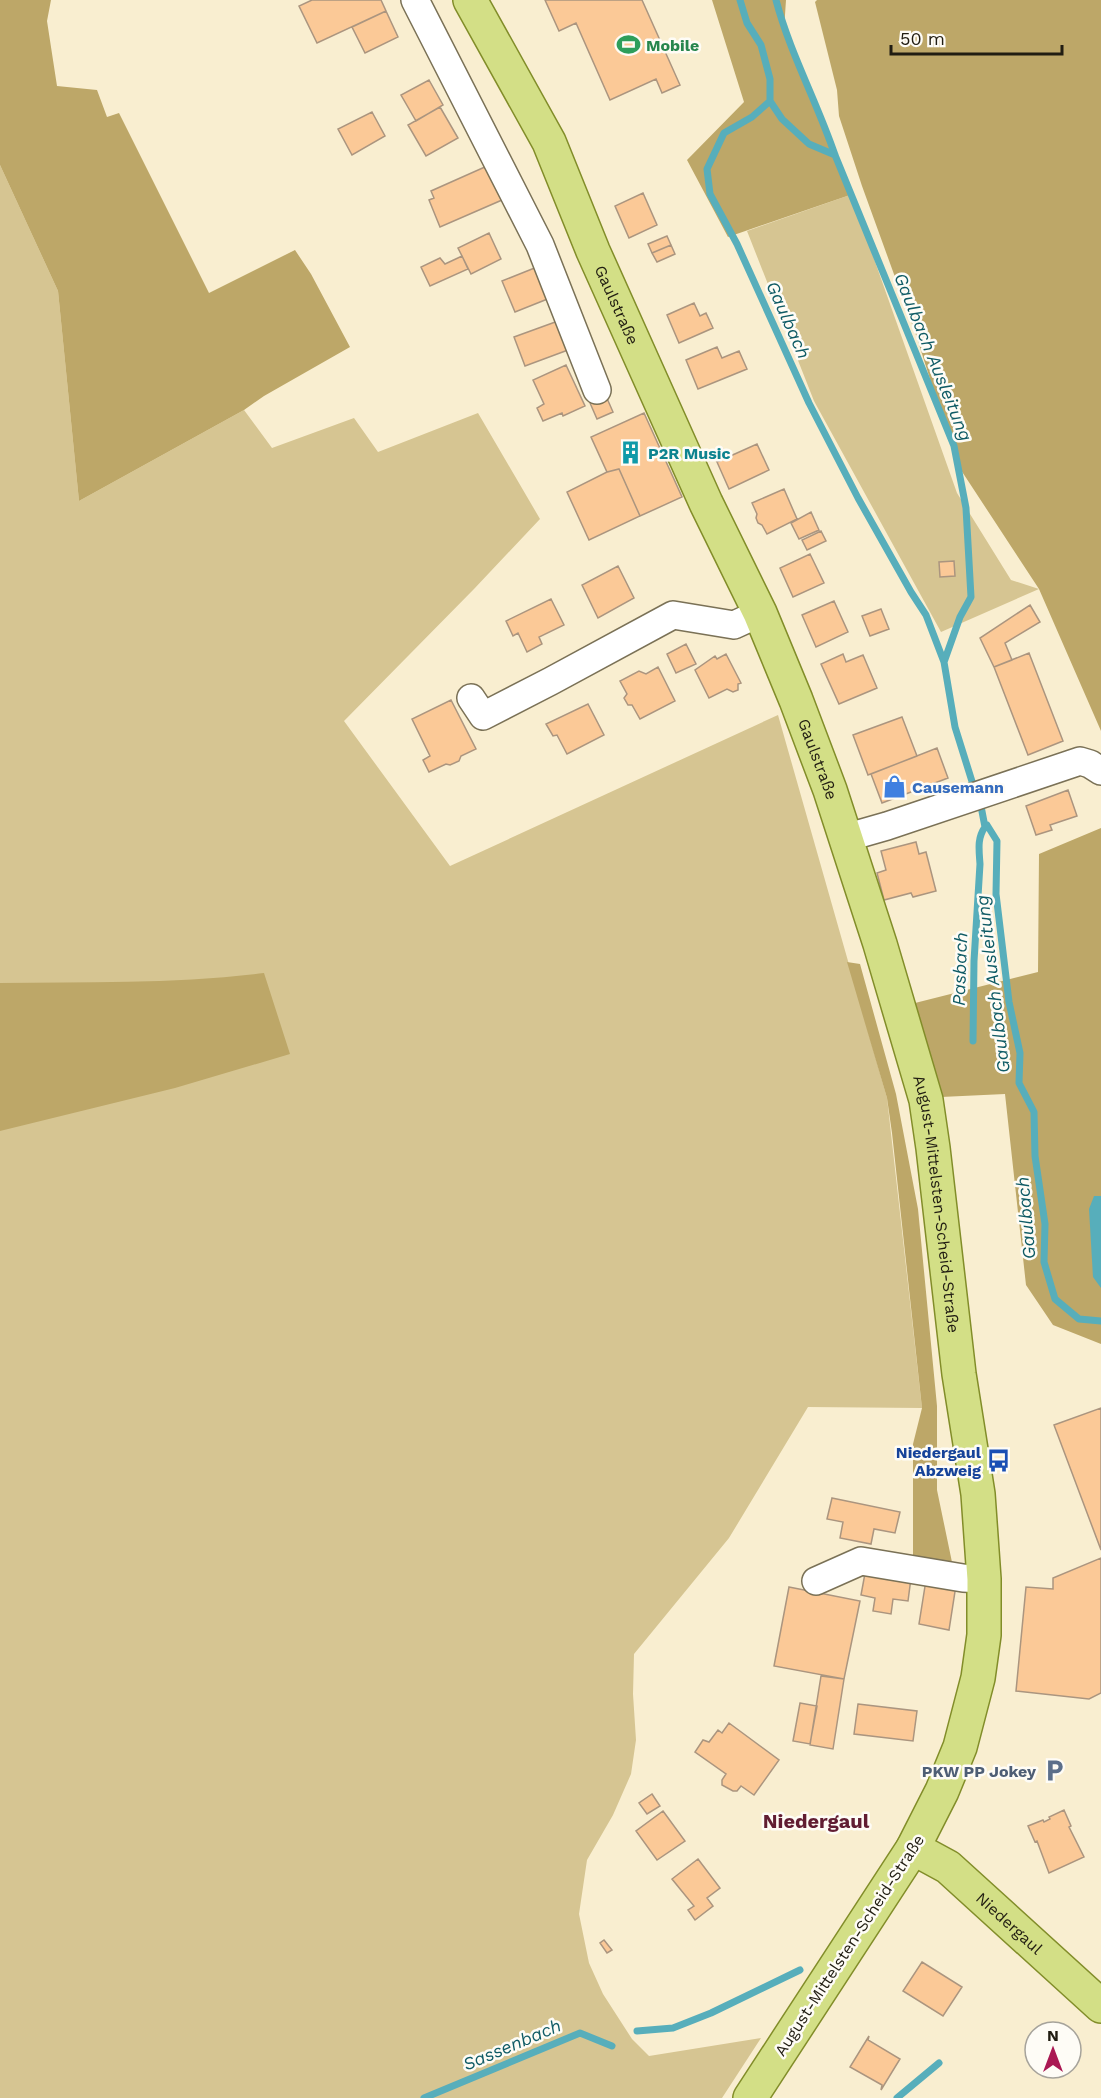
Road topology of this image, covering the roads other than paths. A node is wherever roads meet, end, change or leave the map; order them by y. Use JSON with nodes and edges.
{"nodes":[{"id":1,"x":415,"y":0,"type":"edge"},
{"id":2,"x":470,"y":0,"type":"edge"},
{"id":3,"x":597,"y":390,"type":"dead end"},
{"id":4,"x":760,"y":613,"type":"junction"},
{"id":5,"x":471,"y":698,"type":"dead end"},
{"id":6,"x":1101,"y":771,"type":"edge"},
{"id":7,"x":845,"y":838,"type":"junction"},
{"id":8,"x":984,"y":1579,"type":"junction"},
{"id":9,"x":816,"y":1581,"type":"dead end"},
{"id":10,"x":913,"y":1848,"type":"junction"},
{"id":11,"x":1101,"y":2006,"type":"edge"},
{"id":12,"x":750,"y":2098,"type":"edge"}],
"edges":[{"from":1,"to":3,"type":"street"},
{"from":2,"to":4,"type":"main road","name":"Gaulstraße"},
{"from":4,"to":5,"type":"street"},
{"from":4,"to":7,"type":"main road","name":"Gaulstraße"},
{"from":6,"to":7,"type":"street"},
{"from":7,"to":8,"type":"main road","name":"August-Mittelsten-Scheid-Straße"},
{"from":8,"to":9,"type":"street"},
{"from":8,"to":10,"type":"main road","name":"August-Mittelsten-Scheid-Straße"},
{"from":10,"to":11,"type":"main road","name":"Niedergaul"},
{"from":10,"to":12,"type":"main road","name":"August-Mittelsten-Scheid-Straße"}]}
